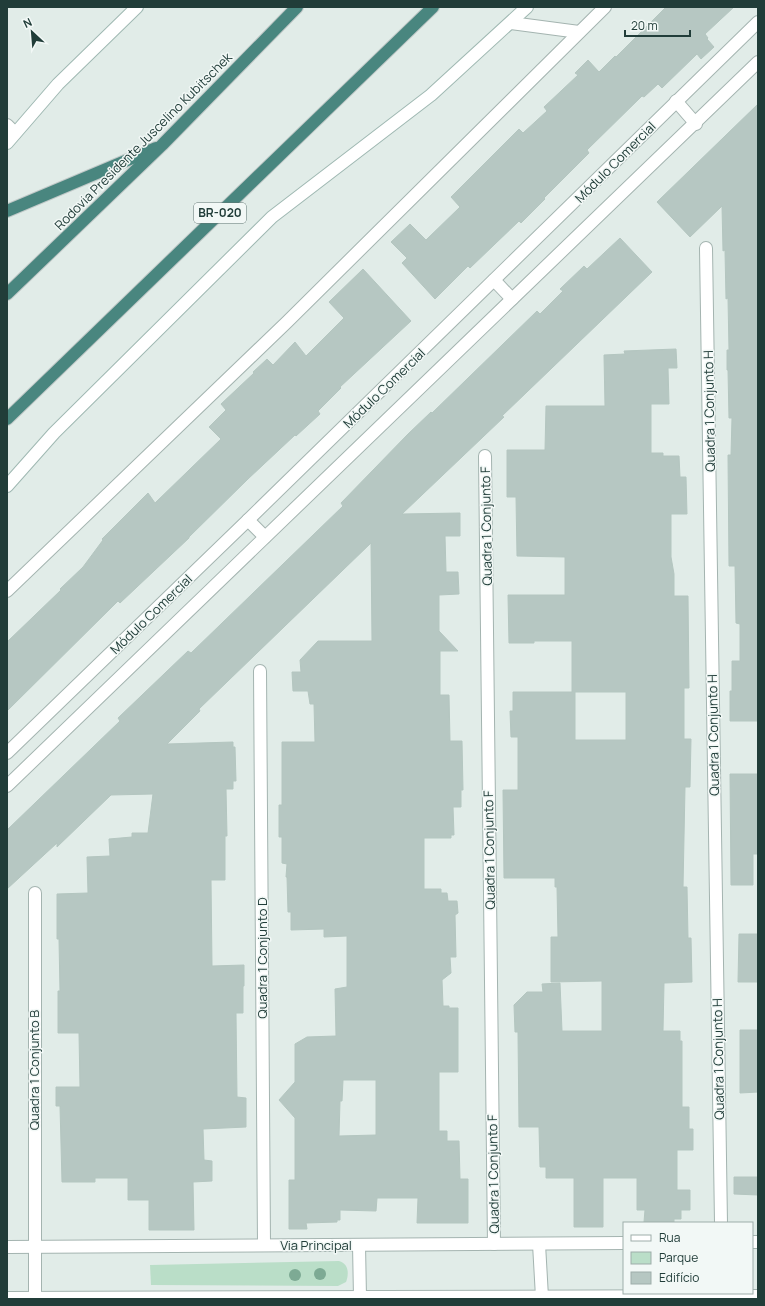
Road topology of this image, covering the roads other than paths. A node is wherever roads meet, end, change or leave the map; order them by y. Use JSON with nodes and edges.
{"nodes":[{"id":1,"x":137,"y":7,"type":"edge"},
{"id":2,"x":297,"y":7,"type":"edge"},
{"id":3,"x":433,"y":7,"type":"edge"},
{"id":4,"x":527,"y":7,"type":"edge"},
{"id":5,"x":604,"y":7,"type":"edge"},
{"id":6,"x":758,"y":22,"type":"edge"},
{"id":7,"x":511,"y":23,"type":"junction"},
{"id":8,"x":579,"y":32,"type":"junction"},
{"id":9,"x":758,"y":62,"type":"edge"},
{"id":10,"x":676,"y":101,"type":"junction"},
{"id":11,"x":696,"y":124,"type":"junction"},
{"id":12,"x":11,"y":129,"type":"edge"},
{"id":13,"x":7,"y":142,"type":"edge"},
{"id":14,"x":162,"y":145,"type":"junction"},
{"id":15,"x":7,"y":211,"type":"edge"},
{"id":16,"x":706,"y":248,"type":"dead end"},
{"id":17,"x":494,"y":280,"type":"junction"},
{"id":18,"x":7,"y":294,"type":"edge"},
{"id":19,"x":512,"y":299,"type":"junction"},
{"id":20,"x":7,"y":419,"type":"edge"},
{"id":21,"x":485,"y":456,"type":"dead end"},
{"id":22,"x":7,"y":486,"type":"edge"},
{"id":23,"x":248,"y":520,"type":"junction"},
{"id":24,"x":265,"y":537,"type":"junction"},
{"id":25,"x":7,"y":591,"type":"edge"},
{"id":26,"x":260,"y":671,"type":"dead end"},
{"id":27,"x":7,"y":753,"type":"edge"},
{"id":28,"x":7,"y":786,"type":"edge"},
{"id":29,"x":35,"y":893,"type":"dead end"},
{"id":30,"x":721,"y":1222,"type":"edge"},
{"id":31,"x":623,"y":1243,"type":"edge"},
{"id":32,"x":494,"y":1244,"type":"junction"},
{"id":33,"x":539,"y":1244,"type":"junction"},
{"id":34,"x":264,"y":1245,"type":"junction"},
{"id":35,"x":359,"y":1245,"type":"junction"},
{"id":36,"x":7,"y":1247,"type":"edge"},
{"id":37,"x":34,"y":1247,"type":"junction"},
{"id":38,"x":758,"y":1296,"type":"edge"},
{"id":39,"x":360,"y":1297,"type":"junction"},
{"id":40,"x":542,"y":1297,"type":"junction"},
{"id":41,"x":7,"y":1298,"type":"edge"},
{"id":42,"x":35,"y":1298,"type":"edge"},
{"id":43,"x":258,"y":1298,"type":"edge"},
{"id":44,"x":488,"y":1298,"type":"edge"},
{"id":45,"x":718,"y":1298,"type":"edge"}],
"edges":[{"from":1,"to":12,"type":"street"},
{"from":2,"to":14,"type":"highway","name":"Rodovia Presidente Juscelino Kubitschek"},
{"from":3,"to":20,"type":"highway","number":"BR-020"},
{"from":4,"to":7,"type":"street"},
{"from":5,"to":8,"type":"street"},
{"from":6,"to":10,"type":"street","name":"Módulo Comercial"},
{"from":7,"to":8,"type":"street"},
{"from":7,"to":22,"type":"street"},
{"from":8,"to":25,"type":"street"},
{"from":9,"to":11,"type":"street","name":"Módulo Comercial"},
{"from":10,"to":11,"type":"street"},
{"from":10,"to":17,"type":"street","name":"Módulo Comercial"},
{"from":11,"to":19,"type":"street","name":"Módulo Comercial"},
{"from":12,"to":13,"type":"street"},
{"from":14,"to":15,"type":"highway"},
{"from":14,"to":18,"type":"highway","name":"Rodovia Presidente Juscelino Kubitschek"},
{"from":16,"to":30,"type":"street","name":"Quadra 1 Conjunto H"},
{"from":17,"to":19,"type":"street"},
{"from":17,"to":23,"type":"street","name":"Módulo Comercial"},
{"from":19,"to":24,"type":"street","name":"Módulo Comercial"},
{"from":21,"to":32,"type":"street","name":"Quadra 1 Conjunto F"},
{"from":23,"to":24,"type":"street"},
{"from":23,"to":27,"type":"street","name":"Módulo Comercial"},
{"from":24,"to":28,"type":"street","name":"Módulo Comercial"},
{"from":26,"to":34,"type":"street","name":"Quadra 1 Conjunto D"},
{"from":29,"to":37,"type":"street","name":"Quadra 1 Conjunto B"},
{"from":31,"to":33,"type":"street","name":"Via Principal"},
{"from":32,"to":33,"type":"street","name":"Via Principal"},
{"from":32,"to":35,"type":"street","name":"Via Principal"},
{"from":33,"to":40,"type":"street"},
{"from":34,"to":35,"type":"street","name":"Via Principal"},
{"from":34,"to":37,"type":"street","name":"Via Principal"},
{"from":35,"to":39,"type":"street"},
{"from":36,"to":37,"type":"street","name":"Via Principal"},
{"from":37,"to":42,"type":"street","name":"Quadra 1 Conjunto B"},
{"from":38,"to":45,"type":"street"},
{"from":39,"to":43,"type":"street"},
{"from":39,"to":44,"type":"street"},
{"from":40,"to":44,"type":"street"},
{"from":40,"to":45,"type":"street"},
{"from":41,"to":42,"type":"street"},
{"from":42,"to":43,"type":"street"}]}
